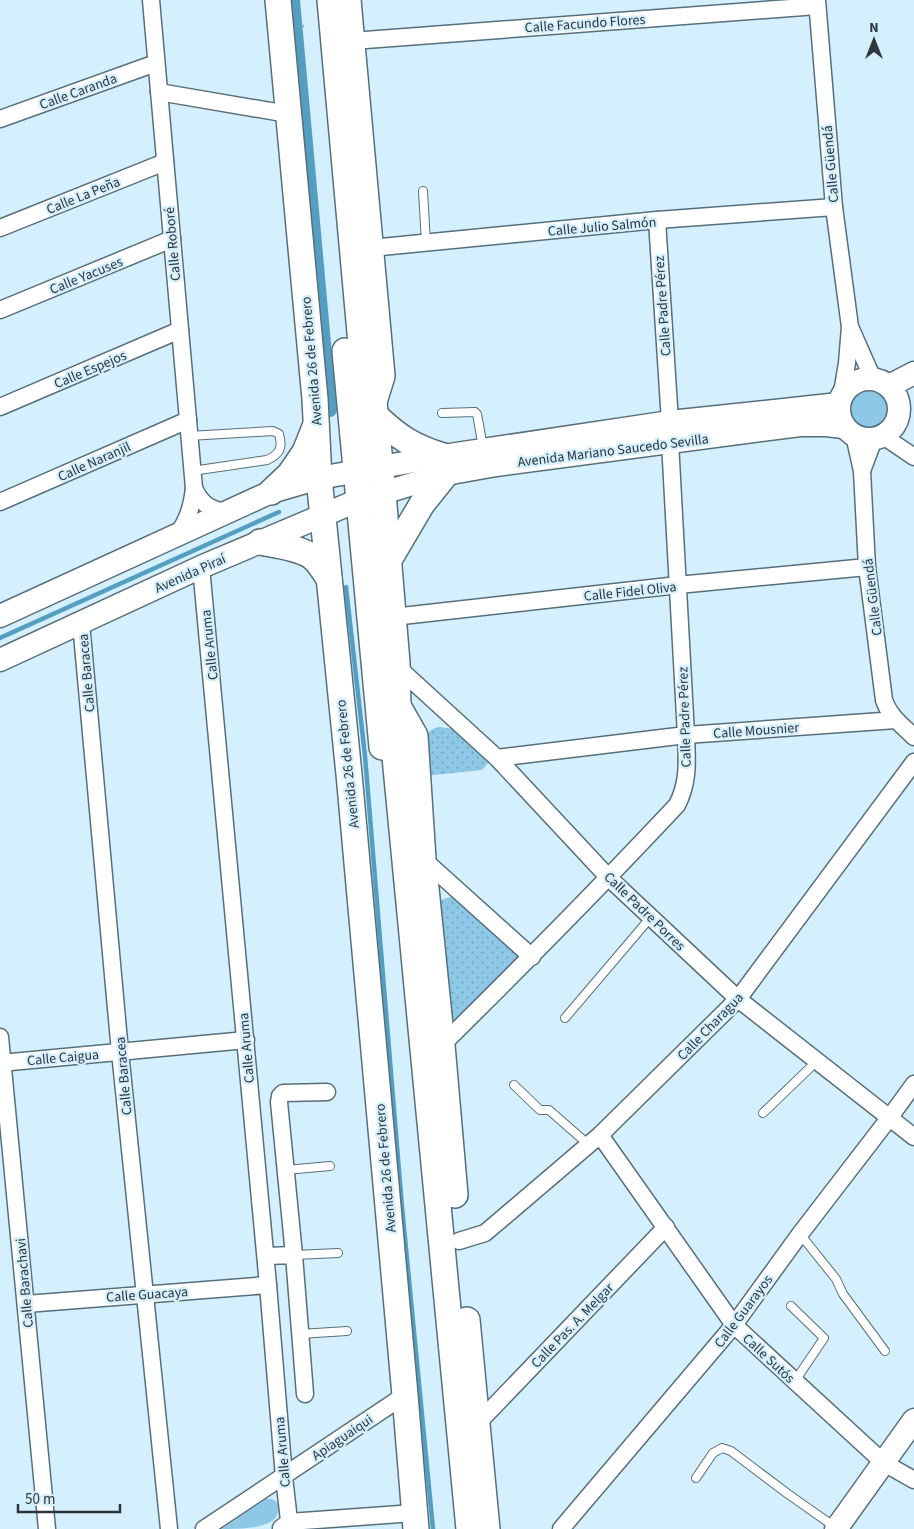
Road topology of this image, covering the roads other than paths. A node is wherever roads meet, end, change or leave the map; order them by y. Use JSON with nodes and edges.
{"nodes":[{"id":1,"x":151,"y":0,"type":"edge"},
{"id":2,"x":278,"y":0,"type":"edge"},
{"id":3,"x":315,"y":0,"type":"edge"},
{"id":4,"x":330,"y":0,"type":"edge"},
{"id":5,"x":348,"y":0,"type":"edge"},
{"id":6,"x":817,"y":3,"type":"edge"},
{"id":7,"x":352,"y":41,"type":"junction"},
{"id":8,"x":156,"y":63,"type":"junction"},
{"id":9,"x":159,"y":92,"type":"junction"},
{"id":10,"x":288,"y":114,"type":"junction"},
{"id":11,"x":0,"y":119,"type":"edge"},
{"id":12,"x":165,"y":162,"type":"junction"},
{"id":13,"x":423,"y":191,"type":"dead end"},
{"id":14,"x":834,"y":207,"type":"junction"},
{"id":15,"x":657,"y":220,"type":"junction"},
{"id":16,"x":0,"y":228,"type":"edge"},
{"id":17,"x":172,"y":239,"type":"junction"},
{"id":18,"x":426,"y":243,"type":"junction"},
{"id":19,"x":371,"y":248,"type":"junction"},
{"id":20,"x":0,"y":310,"type":"edge"},
{"id":21,"x":850,"y":327,"type":"junction"},
{"id":22,"x":180,"y":330,"type":"junction"},
{"id":23,"x":914,"y":374,"type":"edge"},
{"id":24,"x":881,"y":383,"type":"junction"},
{"id":25,"x":841,"y":398,"type":"junction"},
{"id":26,"x":0,"y":407,"type":"edge"},
{"id":27,"x":375,"y":409,"type":"junction"},
{"id":28,"x":442,"y":413,"type":"dead end"},
{"id":29,"x":317,"y":422,"type":"junction"},
{"id":30,"x":188,"y":428,"type":"junction"},
{"id":31,"x":880,"y":429,"type":"edge"},
{"id":32,"x":670,"y":432,"type":"junction"},
{"id":33,"x":483,"y":449,"type":"junction"},
{"id":34,"x":912,"y":455,"type":"edge"},
{"id":35,"x":445,"y":465,"type":"junction"},
{"id":36,"x":381,"y":466,"type":"junction"},
{"id":37,"x":192,"y":471,"type":"junction"},
{"id":38,"x":356,"y":471,"type":"junction"},
{"id":39,"x":319,"y":478,"type":"junction"},
{"id":40,"x":194,"y":488,"type":"junction"},
{"id":41,"x":271,"y":492,"type":"junction"},
{"id":42,"x":384,"y":493,"type":"junction"},
{"id":43,"x":360,"y":500,"type":"junction"},
{"id":44,"x":0,"y":502,"type":"edge"},
{"id":45,"x":228,"y":512,"type":"junction"},
{"id":46,"x":323,"y":516,"type":"junction"},
{"id":47,"x":177,"y":535,"type":"junction"},
{"id":48,"x":260,"y":542,"type":"junction"},
{"id":49,"x":389,"y":560,"type":"junction"},
{"id":50,"x":202,"y":567,"type":"junction"},
{"id":51,"x":867,"y":567,"type":"junction"},
{"id":52,"x":329,"y":579,"type":"junction"},
{"id":53,"x":678,"y":586,"type":"junction"},
{"id":54,"x":0,"y":616,"type":"edge"},
{"id":55,"x":393,"y":617,"type":"junction"},
{"id":56,"x":81,"y":622,"type":"junction"},
{"id":57,"x":0,"y":660,"type":"edge"},
{"id":58,"x":397,"y":663,"type":"junction"},
{"id":59,"x":398,"y":706,"type":"junction"},
{"id":60,"x":896,"y":720,"type":"junction"},
{"id":61,"x":686,"y":735,"type":"junction"},
{"id":62,"x":914,"y":737,"type":"edge"},
{"id":63,"x":497,"y":758,"type":"junction"},
{"id":64,"x":914,"y":762,"type":"edge"},
{"id":65,"x":423,"y":859,"type":"junction"},
{"id":66,"x":609,"y":878,"type":"junction"},
{"id":67,"x":426,"y":891,"type":"junction"},
{"id":68,"x":651,"y":917,"type":"junction"},
{"id":69,"x":413,"y":944,"type":"junction"},
{"id":70,"x":532,"y":957,"type":"junction"},
{"id":71,"x":738,"y":999,"type":"junction"},
{"id":72,"x":565,"y":1018,"type":"dead end"},
{"id":73,"x":0,"y":1037,"type":"edge"},
{"id":74,"x":246,"y":1040,"type":"junction"},
{"id":75,"x":442,"y":1045,"type":"junction"},
{"id":76,"x":120,"y":1052,"type":"junction"},
{"id":77,"x":817,"y":1061,"type":"junction"},
{"id":78,"x":2,"y":1062,"type":"edge"},
{"id":79,"x":914,"y":1084,"type":"edge"},
{"id":80,"x":514,"y":1085,"type":"dead end"},
{"id":81,"x":327,"y":1092,"type":"dead end"},
{"id":82,"x":763,"y":1113,"type":"dead end"},
{"id":83,"x":890,"y":1117,"type":"junction"},
{"id":84,"x":914,"y":1137,"type":"edge"},
{"id":85,"x":594,"y":1140,"type":"junction"},
{"id":86,"x":330,"y":1166,"type":"dead end"},
{"id":87,"x":286,"y":1170,"type":"junction"},
{"id":88,"x":666,"y":1227,"type":"junction"},
{"id":89,"x":800,"y":1234,"type":"junction"},
{"id":90,"x":459,"y":1241,"type":"junction"},
{"id":91,"x":338,"y":1252,"type":"dead end"},
{"id":92,"x":294,"y":1255,"type":"junction"},
{"id":93,"x":266,"y":1256,"type":"junction"},
{"id":94,"x":268,"y":1285,"type":"junction"},
{"id":95,"x":144,"y":1294,"type":"junction"},
{"id":96,"x":26,"y":1304,"type":"junction"},
{"id":97,"x":790,"y":1306,"type":"dead end"},
{"id":98,"x":734,"y":1325,"type":"junction"},
{"id":99,"x":347,"y":1331,"type":"dead end"},
{"id":100,"x":300,"y":1334,"type":"junction"},
{"id":101,"x":469,"y":1338,"type":"junction"},
{"id":102,"x":885,"y":1350,"type":"dead end"},
{"id":103,"x":795,"y":1381,"type":"junction"},
{"id":104,"x":456,"y":1391,"type":"junction"},
{"id":105,"x":305,"y":1394,"type":"dead end"},
{"id":106,"x":405,"y":1395,"type":"junction"},
{"id":107,"x":914,"y":1420,"type":"edge"},
{"id":108,"x":478,"y":1423,"type":"junction"},
{"id":109,"x":884,"y":1463,"type":"junction"},
{"id":110,"x":284,"y":1477,"type":"junction"},
{"id":111,"x":696,"y":1478,"type":"dead end"},
{"id":112,"x":914,"y":1480,"type":"edge"},
{"id":113,"x":415,"y":1521,"type":"edge"},
{"id":114,"x":286,"y":1527,"type":"edge"},
{"id":115,"x":47,"y":1529,"type":"edge"},
{"id":116,"x":169,"y":1529,"type":"edge"},
{"id":117,"x":204,"y":1529,"type":"edge"},
{"id":118,"x":454,"y":1529,"type":"edge"},
{"id":119,"x":469,"y":1529,"type":"edge"},
{"id":120,"x":487,"y":1529,"type":"edge"},
{"id":121,"x":561,"y":1529,"type":"edge"},
{"id":122,"x":836,"y":1529,"type":"edge"}],
"edges":[{"from":1,"to":8,"type":"street","name":"Calle Roboré"},
{"from":2,"to":10,"type":"main road","name":"Avenida 26 de Febrero"},
{"from":3,"to":38,"type":"main road"},
{"from":4,"to":27,"type":"main road"},
{"from":5,"to":7,"type":"main road"},
{"from":6,"to":7,"type":"street","name":"Calle Facundo Flores"},
{"from":6,"to":14,"type":"street","name":"Calle Güendá"},
{"from":7,"to":19,"type":"main road"},
{"from":8,"to":9,"type":"street","name":"Calle Roboré"},
{"from":8,"to":11,"type":"street","name":"Calle Caranda"},
{"from":9,"to":10,"type":"street"},
{"from":9,"to":12,"type":"street","name":"Calle Roboré"},
{"from":10,"to":29,"type":"main road","name":"Avenida 26 de Febrero"},
{"from":12,"to":16,"type":"street","name":"Calle La Peña"},
{"from":12,"to":17,"type":"street","name":"Calle Roboré"},
{"from":13,"to":18,"type":"lane"},
{"from":14,"to":15,"type":"street","name":"Calle Julio Salmón"},
{"from":14,"to":21,"type":"street","name":"Calle Güendá"},
{"from":15,"to":18,"type":"street","name":"Calle Julio Salmón"},
{"from":15,"to":32,"type":"street","name":"Calle Padre Pérez"},
{"from":17,"to":20,"type":"street","name":"Calle Yacuses"},
{"from":17,"to":22,"type":"street","name":"Calle Roboré"},
{"from":18,"to":19,"type":"street","name":"Calle Julio Salmón"},
{"from":19,"to":27,"type":"main road"},
{"from":21,"to":24,"type":"street","name":"Calle Güendá"},
{"from":21,"to":25,"type":"street","name":"Calle Güendá"},
{"from":22,"to":26,"type":"street","name":"Calle Espejos"},
{"from":22,"to":30,"type":"street","name":"Calle Roboré"},
{"from":23,"to":24,"type":"street"},
{"from":24,"to":25,"type":"street"},
{"from":24,"to":31,"type":"street"},
{"from":25,"to":31,"type":"street"},
{"from":25,"to":32,"type":"street","name":"Avenida Mariano Saucedo Sevilla"},
{"from":27,"to":35,"type":"main road"},
{"from":27,"to":36,"type":"main road"},
{"from":28,"to":33,"type":"lane"},
{"from":29,"to":39,"type":"main road","name":"Avenida 26 de Febrero"},
{"from":29,"to":41,"type":"main road"},
{"from":30,"to":37,"type":"street","name":"Calle Roboré"},
{"from":30,"to":37,"type":"lane"},
{"from":30,"to":44,"type":"street","name":"Calle Naranjil"},
{"from":31,"to":32,"type":"street","name":"Avenida Mariano Saucedo Sevilla"},
{"from":31,"to":34,"type":"street"},
{"from":31,"to":51,"type":"street","name":"Calle Güendá"},
{"from":32,"to":33,"type":"street","name":"Avenida Mariano Saucedo Sevilla"},
{"from":32,"to":35,"type":"street","name":"Avenida Mariano Saucedo Sevilla"},
{"from":32,"to":53,"type":"street","name":"Calle Padre Pérez"},
{"from":33,"to":35,"type":"street","name":"Avenida Mariano Saucedo Sevilla"},
{"from":35,"to":36,"type":"street","name":"Avenida Mariano Saucedo Sevilla"},
{"from":35,"to":42,"type":"street","name":"Avenida Mariano Saucedo Sevilla"},
{"from":35,"to":49,"type":"main road"},
{"from":36,"to":38,"type":"street"},
{"from":36,"to":42,"type":"main road"},
{"from":37,"to":40,"type":"street","name":"Calle Roboré"},
{"from":38,"to":39,"type":"street"},
{"from":38,"to":43,"type":"main road"},
{"from":39,"to":41,"type":"street"},
{"from":39,"to":46,"type":"main road","name":"Avenida 26 de Febrero"},
{"from":40,"to":45,"type":"street"},
{"from":40,"to":47,"type":"street","name":"Calle Roboré"},
{"from":41,"to":45,"type":"street"},
{"from":42,"to":43,"type":"street","name":"Avenida Piraí"},
{"from":42,"to":49,"type":"main road"},
{"from":43,"to":46,"type":"street","name":"Avenida Piraí"},
{"from":43,"to":118,"type":"main road"},
{"from":45,"to":47,"type":"street"},
{"from":46,"to":48,"type":"street","name":"Avenida Piraí"},
{"from":46,"to":52,"type":"main road","name":"Avenida 26 de Febrero"},
{"from":47,"to":54,"type":"street"},
{"from":48,"to":50,"type":"street","name":"Avenida Piraí"},
{"from":48,"to":52,"type":"main road"},
{"from":49,"to":55,"type":"main road"},
{"from":50,"to":56,"type":"street","name":"Avenida Piraí"},
{"from":50,"to":74,"type":"street","name":"Calle Aruma"},
{"from":51,"to":53,"type":"street","name":"Calle Fidel Oliva"},
{"from":51,"to":60,"type":"street","name":"Calle Güendá"},
{"from":52,"to":106,"type":"main road","name":"Avenida 26 de Febrero"},
{"from":53,"to":55,"type":"street","name":"Calle Fidel Oliva"},
{"from":53,"to":61,"type":"street","name":"Calle Padre Pérez"},
{"from":55,"to":58,"type":"main road"},
{"from":56,"to":57,"type":"street","name":"Avenida Piraí"},
{"from":56,"to":76,"type":"street","name":"Calle Baracea"},
{"from":58,"to":59,"type":"main road"},
{"from":58,"to":63,"type":"street","name":"Calle Padre Porres"},
{"from":59,"to":65,"type":"main road"},
{"from":59,"to":69,"type":"main road"},
{"from":60,"to":61,"type":"street","name":"Calle Mousnier"},
{"from":60,"to":62,"type":"street","name":"Calle Güendá"},
{"from":61,"to":63,"type":"street","name":"Calle Mousnier"},
{"from":61,"to":66,"type":"street","name":"Calle Padre Pérez"},
{"from":63,"to":66,"type":"street","name":"Calle Padre Porres"},
{"from":64,"to":71,"type":"street","name":"Calle Charagua"},
{"from":65,"to":67,"type":"main road"},
{"from":65,"to":70,"type":"street"},
{"from":66,"to":68,"type":"street","name":"Calle Padre Porres"},
{"from":66,"to":70,"type":"street","name":"Calle Padre Pérez"},
{"from":67,"to":69,"type":"main road"},
{"from":67,"to":75,"type":"main road"},
{"from":68,"to":71,"type":"street","name":"Calle Padre Porres"},
{"from":68,"to":72,"type":"lane"},
{"from":69,"to":104,"type":"main road"},
{"from":70,"to":75,"type":"street","name":"Calle Padre Pérez"},
{"from":71,"to":77,"type":"street","name":"Calle Padre Porres"},
{"from":71,"to":85,"type":"street","name":"Calle Charagua"},
{"from":73,"to":78,"type":"street","name":"Calle Barachavi"},
{"from":74,"to":76,"type":"street","name":"Calle Caigua"},
{"from":74,"to":93,"type":"street","name":"Calle Aruma"},
{"from":75,"to":90,"type":"main road"},
{"from":76,"to":78,"type":"street","name":"Calle Caigua"},
{"from":76,"to":95,"type":"street","name":"Calle Baracea"},
{"from":77,"to":82,"type":"lane"},
{"from":77,"to":83,"type":"street","name":"Calle Padre Porres"},
{"from":78,"to":96,"type":"street","name":"Calle Barachavi"},
{"from":79,"to":83,"type":"street","name":"Calle Guarayos"},
{"from":80,"to":85,"type":"lane"},
{"from":81,"to":87,"type":"street"},
{"from":83,"to":84,"type":"street","name":"Calle Padre Porres"},
{"from":83,"to":89,"type":"street","name":"Calle Guarayos"},
{"from":85,"to":88,"type":"street","name":"Calle Sutós"},
{"from":85,"to":90,"type":"street","name":"Calle Charagua"},
{"from":86,"to":87,"type":"lane"},
{"from":87,"to":92,"type":"street"},
{"from":88,"to":98,"type":"street","name":"Calle Sutós"},
{"from":88,"to":108,"type":"street","name":"Calle Pas. A. Melgar"},
{"from":89,"to":98,"type":"street","name":"Calle Guarayos"},
{"from":89,"to":102,"type":"lane"},
{"from":90,"to":101,"type":"main road"},
{"from":91,"to":92,"type":"lane"},
{"from":92,"to":93,"type":"street"},
{"from":92,"to":100,"type":"street"},
{"from":93,"to":94,"type":"street","name":"Calle Aruma"},
{"from":94,"to":95,"type":"street","name":"Calle Guacaya"},
{"from":94,"to":110,"type":"street","name":"Calle Aruma"},
{"from":95,"to":96,"type":"street","name":"Calle Guacaya"},
{"from":95,"to":116,"type":"street","name":"Calle Baracea"},
{"from":96,"to":115,"type":"street","name":"Calle Barachavi"},
{"from":97,"to":103,"type":"lane"},
{"from":98,"to":103,"type":"street","name":"Calle Sutós"},
{"from":98,"to":121,"type":"street","name":"Calle Guarayos"},
{"from":99,"to":100,"type":"lane"},
{"from":100,"to":105,"type":"street"},
{"from":101,"to":104,"type":"main road"},
{"from":101,"to":108,"type":"main road"},
{"from":103,"to":109,"type":"street","name":"Calle Sutós"},
{"from":104,"to":119,"type":"main road"},
{"from":106,"to":110,"type":"street","name":"Apiaguaiqui"},
{"from":106,"to":113,"type":"main road","name":"Avenida 26 de Febrero"},
{"from":107,"to":109,"type":"street"},
{"from":108,"to":120,"type":"main road"},
{"from":109,"to":112,"type":"street","name":"Calle Sutós"},
{"from":109,"to":122,"type":"street"},
{"from":110,"to":114,"type":"street","name":"Calle Aruma"},
{"from":110,"to":117,"type":"street","name":"Apiaguaiqui"},
{"from":111,"to":122,"type":"lane"},
{"from":113,"to":114,"type":"street"}]}
